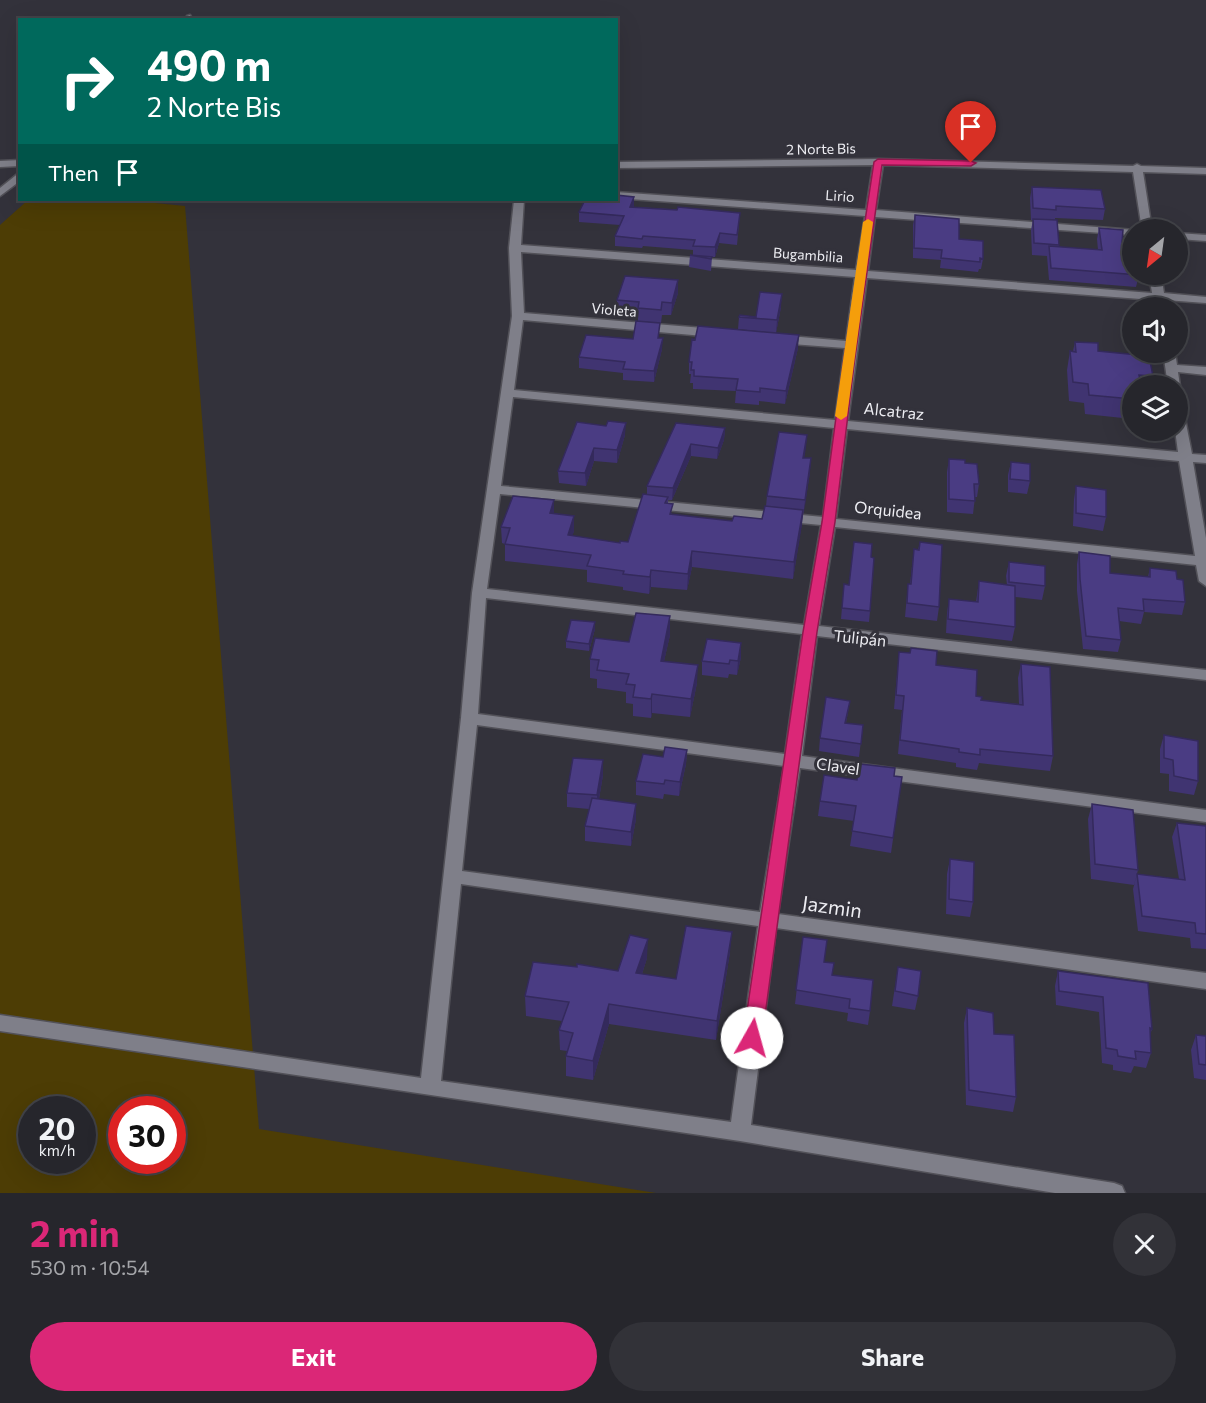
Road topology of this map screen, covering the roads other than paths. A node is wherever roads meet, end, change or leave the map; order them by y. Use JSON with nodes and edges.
{"nodes":[{"id":1,"x":878,"y":162,"type":"junction"},
{"id":2,"x":18,"y":163,"type":"edge"},
{"id":3,"x":0,"y":164,"type":"edge"},
{"id":4,"x":618,"y":165,"type":"edge"},
{"id":5,"x":1137,"y":167,"type":"junction"},
{"id":6,"x":1206,"y":171,"type":"edge"},
{"id":7,"x":18,"y":177,"type":"edge"},
{"id":8,"x":0,"y":193,"type":"edge"},
{"id":9,"x":618,"y":195,"type":"edge"},
{"id":10,"x":519,"y":201,"type":"edge"},
{"id":11,"x":870,"y":213,"type":"junction"},
{"id":12,"x":1145,"y":219,"type":"edge"},
{"id":13,"x":1122,"y":231,"type":"edge"},
{"id":14,"x":1188,"y":237,"type":"edge"},
{"id":15,"x":1206,"y":238,"type":"edge"},
{"id":16,"x":515,"y":248,"type":"junction"},
{"id":17,"x":861,"y":273,"type":"junction"},
{"id":18,"x":1122,"y":298,"type":"edge"},
{"id":19,"x":1206,"y":300,"type":"edge"},
{"id":20,"x":1188,"y":301,"type":"edge"},
{"id":21,"x":518,"y":316,"type":"junction"},
{"id":22,"x":732,"y":335,"type":"edge"},
{"id":23,"x":768,"y":338,"type":"edge"},
{"id":24,"x":851,"y":345,"type":"junction"},
{"id":25,"x":1170,"y":363,"type":"edge"},
{"id":26,"x":1171,"y":368,"type":"junction"},
{"id":27,"x":1206,"y":371,"type":"edge"},
{"id":28,"x":1172,"y":375,"type":"edge"},
{"id":29,"x":507,"y":393,"type":"junction"},
{"id":30,"x":840,"y":423,"type":"junction"},
{"id":31,"x":1182,"y":441,"type":"edge"},
{"id":32,"x":1184,"y":457,"type":"junction"},
{"id":33,"x":1206,"y":459,"type":"edge"},
{"id":34,"x":493,"y":489,"type":"junction"},
{"id":35,"x":829,"y":522,"type":"junction"},
{"id":36,"x":1204,"y":562,"type":"edge"},
{"id":37,"x":1206,"y":581,"type":"edge"},
{"id":38,"x":479,"y":593,"type":"junction"},
{"id":39,"x":810,"y":632,"type":"junction"},
{"id":40,"x":1206,"y":675,"type":"edge"},
{"id":41,"x":469,"y":718,"type":"junction"},
{"id":42,"x":793,"y":760,"type":"junction"},
{"id":43,"x":1206,"y":816,"type":"edge"},
{"id":44,"x":452,"y":876,"type":"junction"},
{"id":45,"x":768,"y":921,"type":"junction"},
{"id":46,"x":1206,"y":981,"type":"edge"},
{"id":47,"x":0,"y":1023,"type":"edge"},
{"id":48,"x":430,"y":1088,"type":"junction"},
{"id":49,"x":740,"y":1132,"type":"junction"},
{"id":50,"x":1114,"y":1193,"type":"edge"}],
"edges":[{"from":1,"to":4,"type":"street","name":"2 Norte Bis"},
{"from":1,"to":5,"type":"street","name":"2 Norte Bis"},
{"from":1,"to":11,"type":"street"},
{"from":2,"to":3,"type":"street"},
{"from":5,"to":6,"type":"street","name":"2 Norte Bis"},
{"from":5,"to":12,"type":"street"},
{"from":7,"to":8,"type":"street"},
{"from":9,"to":11,"type":"street","name":"Lirio"},
{"from":10,"to":16,"type":"street"},
{"from":11,"to":13,"type":"street","name":"Lirio"},
{"from":11,"to":17,"type":"street"},
{"from":14,"to":15,"type":"street"},
{"from":16,"to":17,"type":"street","name":"Bugambilia"},
{"from":16,"to":21,"type":"street"},
{"from":17,"to":18,"type":"street","name":"Bugambilia"},
{"from":17,"to":24,"type":"street"},
{"from":19,"to":20,"type":"street","name":"Bugambilia"},
{"from":21,"to":22,"type":"street","name":"Violeta"},
{"from":21,"to":29,"type":"street"},
{"from":23,"to":24,"type":"street"},
{"from":24,"to":30,"type":"street"},
{"from":25,"to":26,"type":"street"},
{"from":26,"to":27,"type":"street"},
{"from":26,"to":28,"type":"street"},
{"from":29,"to":30,"type":"street","name":"Alcatraz"},
{"from":29,"to":34,"type":"street"},
{"from":30,"to":32,"type":"street","name":"Alcatraz"},
{"from":30,"to":35,"type":"street"},
{"from":31,"to":32,"type":"street"},
{"from":32,"to":33,"type":"street","name":"Alcatraz"},
{"from":32,"to":36,"type":"street"},
{"from":34,"to":35,"type":"street","name":"Orquidea"},
{"from":34,"to":38,"type":"street"},
{"from":35,"to":36,"type":"street","name":"Orquidea"},
{"from":35,"to":39,"type":"street"},
{"from":36,"to":37,"type":"street"},
{"from":38,"to":39,"type":"street","name":"Tulipán"},
{"from":38,"to":41,"type":"street"},
{"from":39,"to":40,"type":"street","name":"Tulipán"},
{"from":39,"to":42,"type":"street"},
{"from":41,"to":42,"type":"street","name":"Clavel"},
{"from":41,"to":44,"type":"street"},
{"from":42,"to":43,"type":"street","name":"Clavel"},
{"from":42,"to":45,"type":"street"},
{"from":44,"to":45,"type":"street","name":"Jazmin"},
{"from":44,"to":48,"type":"street"},
{"from":45,"to":46,"type":"street","name":"Jazmin"},
{"from":45,"to":49,"type":"street"},
{"from":47,"to":48,"type":"street"},
{"from":48,"to":49,"type":"street"},
{"from":49,"to":50,"type":"street"}]}
